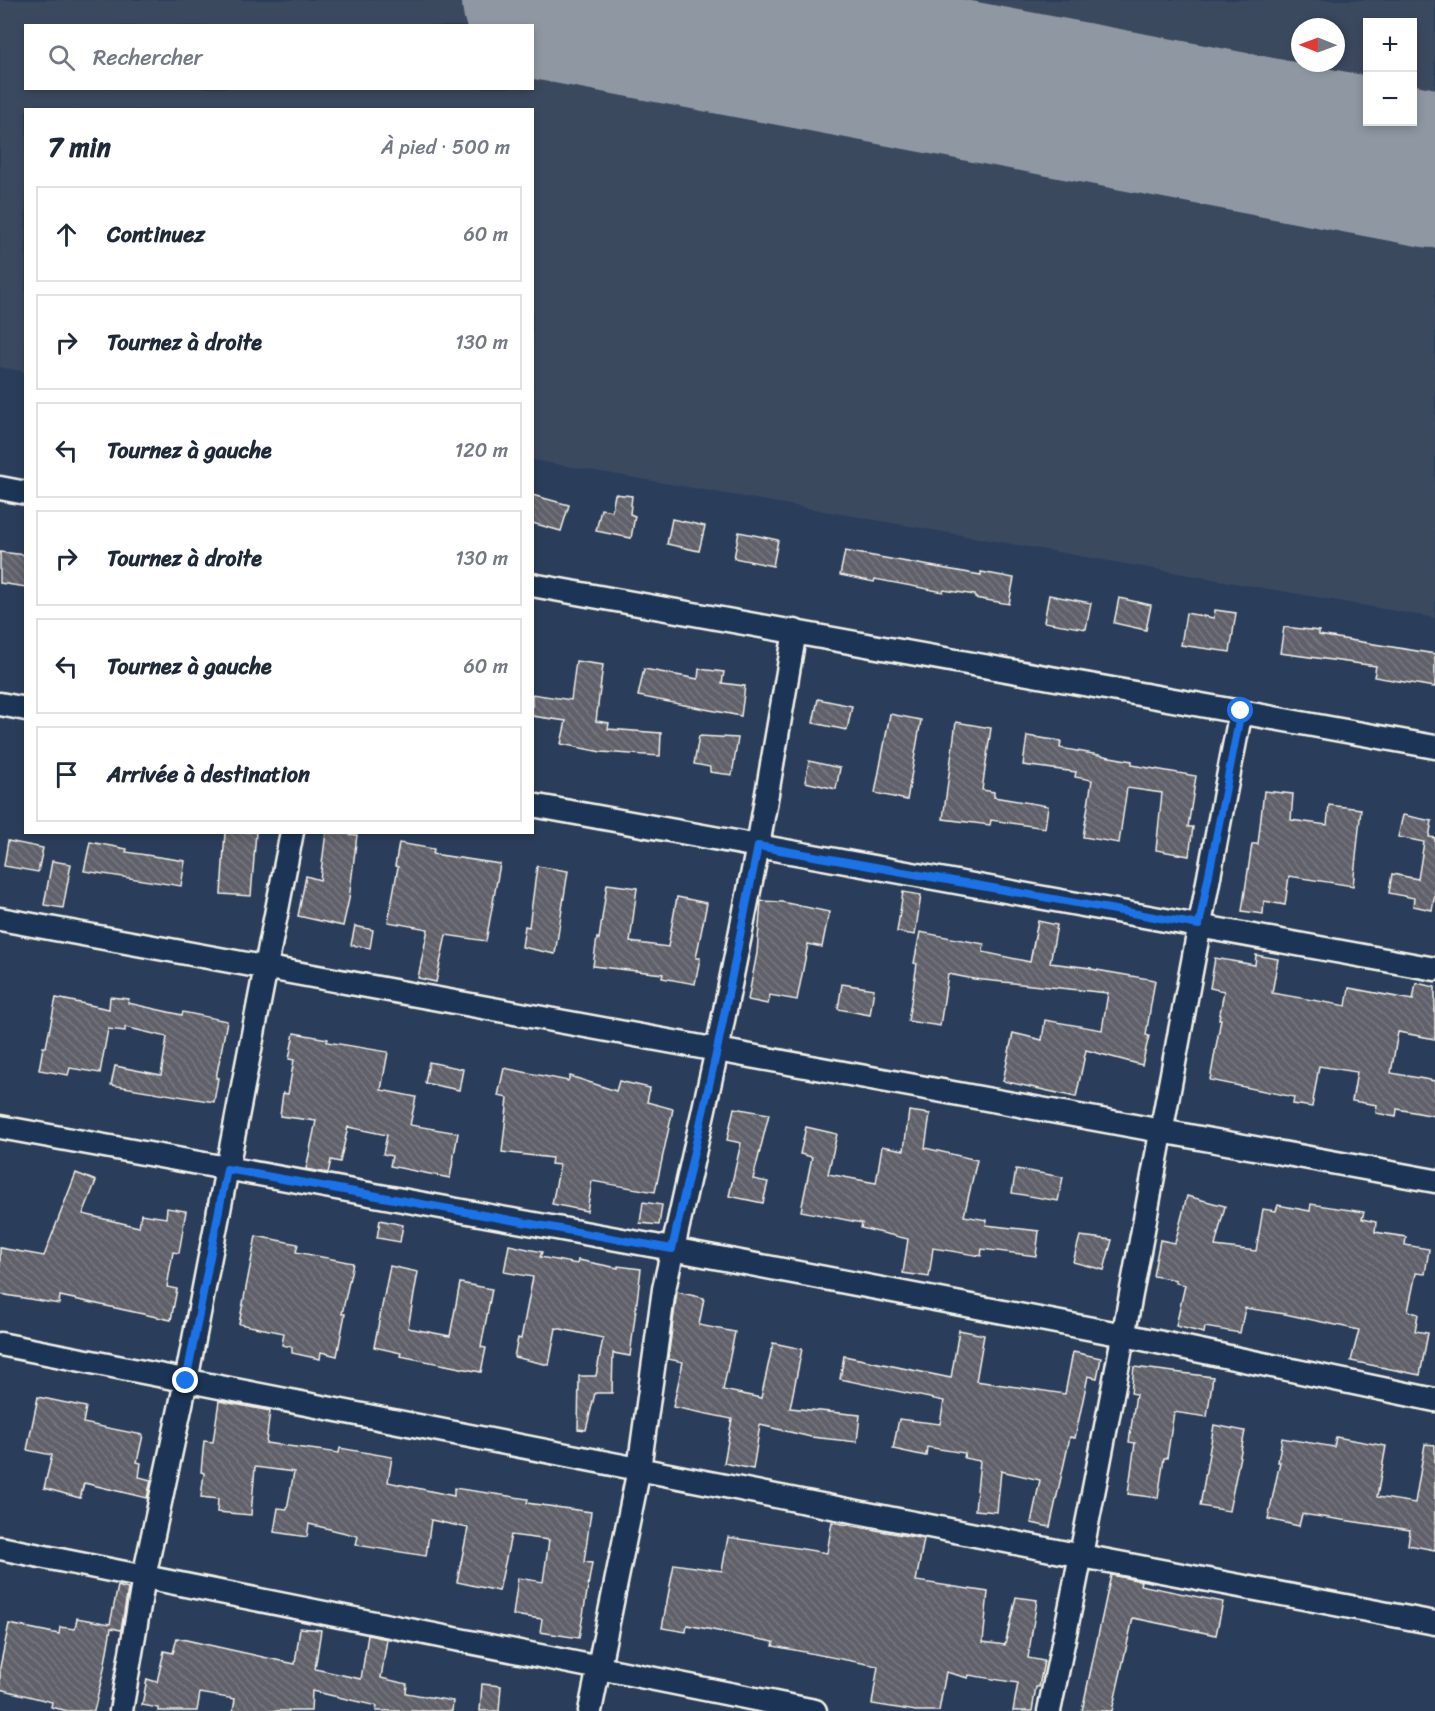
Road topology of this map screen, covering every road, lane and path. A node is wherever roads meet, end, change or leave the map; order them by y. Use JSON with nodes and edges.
{"nodes":[{"id":1,"x":0,"y":488,"type":"edge"},
{"id":2,"x":24,"y":493,"type":"edge"},
{"id":3,"x":534,"y":585,"type":"edge"},
{"id":4,"x":795,"y":631,"type":"junction"},
{"id":5,"x":0,"y":704,"type":"edge"},
{"id":6,"x":24,"y":709,"type":"edge"},
{"id":7,"x":1241,"y":711,"type":"junction"},
{"id":8,"x":1435,"y":747,"type":"edge"},
{"id":9,"x":534,"y":805,"type":"edge"},
{"id":10,"x":292,"y":834,"type":"edge"},
{"id":11,"x":758,"y":846,"type":"junction"},
{"id":12,"x":0,"y":919,"type":"edge"},
{"id":13,"x":1199,"y":925,"type":"junction"},
{"id":14,"x":266,"y":968,"type":"junction"},
{"id":15,"x":1435,"y":969,"type":"edge"},
{"id":16,"x":717,"y":1050,"type":"junction"},
{"id":17,"x":0,"y":1127,"type":"edge"},
{"id":18,"x":1162,"y":1131,"type":"junction"},
{"id":19,"x":227,"y":1169,"type":"junction"},
{"id":20,"x":1435,"y":1181,"type":"edge"},
{"id":21,"x":672,"y":1249,"type":"junction"},
{"id":22,"x":1124,"y":1335,"type":"junction"},
{"id":23,"x":0,"y":1344,"type":"edge"},
{"id":24,"x":186,"y":1381,"type":"junction"},
{"id":25,"x":1435,"y":1400,"type":"edge"},
{"id":26,"x":639,"y":1469,"type":"junction"},
{"id":27,"x":0,"y":1548,"type":"edge"},
{"id":28,"x":1082,"y":1556,"type":"junction"},
{"id":29,"x":144,"y":1577,"type":"junction"},
{"id":30,"x":1435,"y":1623,"type":"edge"},
{"id":31,"x":598,"y":1668,"type":"junction"},
{"id":32,"x":121,"y":1711,"type":"edge"},
{"id":33,"x":590,"y":1711,"type":"edge"},
{"id":34,"x":815,"y":1711,"type":"edge"},
{"id":35,"x":1049,"y":1711,"type":"edge"}],
"edges":[{"from":1,"to":2,"type":"street"},
{"from":3,"to":4,"type":"street"},
{"from":4,"to":7,"type":"street"},
{"from":4,"to":11,"type":"street"},
{"from":5,"to":6,"type":"street"},
{"from":7,"to":8,"type":"street"},
{"from":7,"to":13,"type":"street"},
{"from":9,"to":11,"type":"street"},
{"from":10,"to":14,"type":"street"},
{"from":11,"to":13,"type":"street"},
{"from":11,"to":16,"type":"street"},
{"from":12,"to":14,"type":"street"},
{"from":13,"to":15,"type":"street"},
{"from":13,"to":18,"type":"street"},
{"from":14,"to":16,"type":"street"},
{"from":14,"to":19,"type":"street"},
{"from":16,"to":18,"type":"street"},
{"from":16,"to":21,"type":"street"},
{"from":17,"to":19,"type":"street"},
{"from":18,"to":20,"type":"street"},
{"from":18,"to":22,"type":"street"},
{"from":19,"to":21,"type":"street"},
{"from":19,"to":24,"type":"street"},
{"from":21,"to":22,"type":"street"},
{"from":21,"to":26,"type":"street"},
{"from":22,"to":25,"type":"street"},
{"from":22,"to":28,"type":"street"},
{"from":23,"to":24,"type":"street"},
{"from":24,"to":26,"type":"street"},
{"from":24,"to":29,"type":"street"},
{"from":26,"to":28,"type":"street"},
{"from":26,"to":31,"type":"street"},
{"from":27,"to":29,"type":"street"},
{"from":28,"to":30,"type":"street"},
{"from":28,"to":35,"type":"street"},
{"from":29,"to":31,"type":"street"},
{"from":29,"to":32,"type":"street"},
{"from":31,"to":33,"type":"street"},
{"from":31,"to":34,"type":"street"}]}
